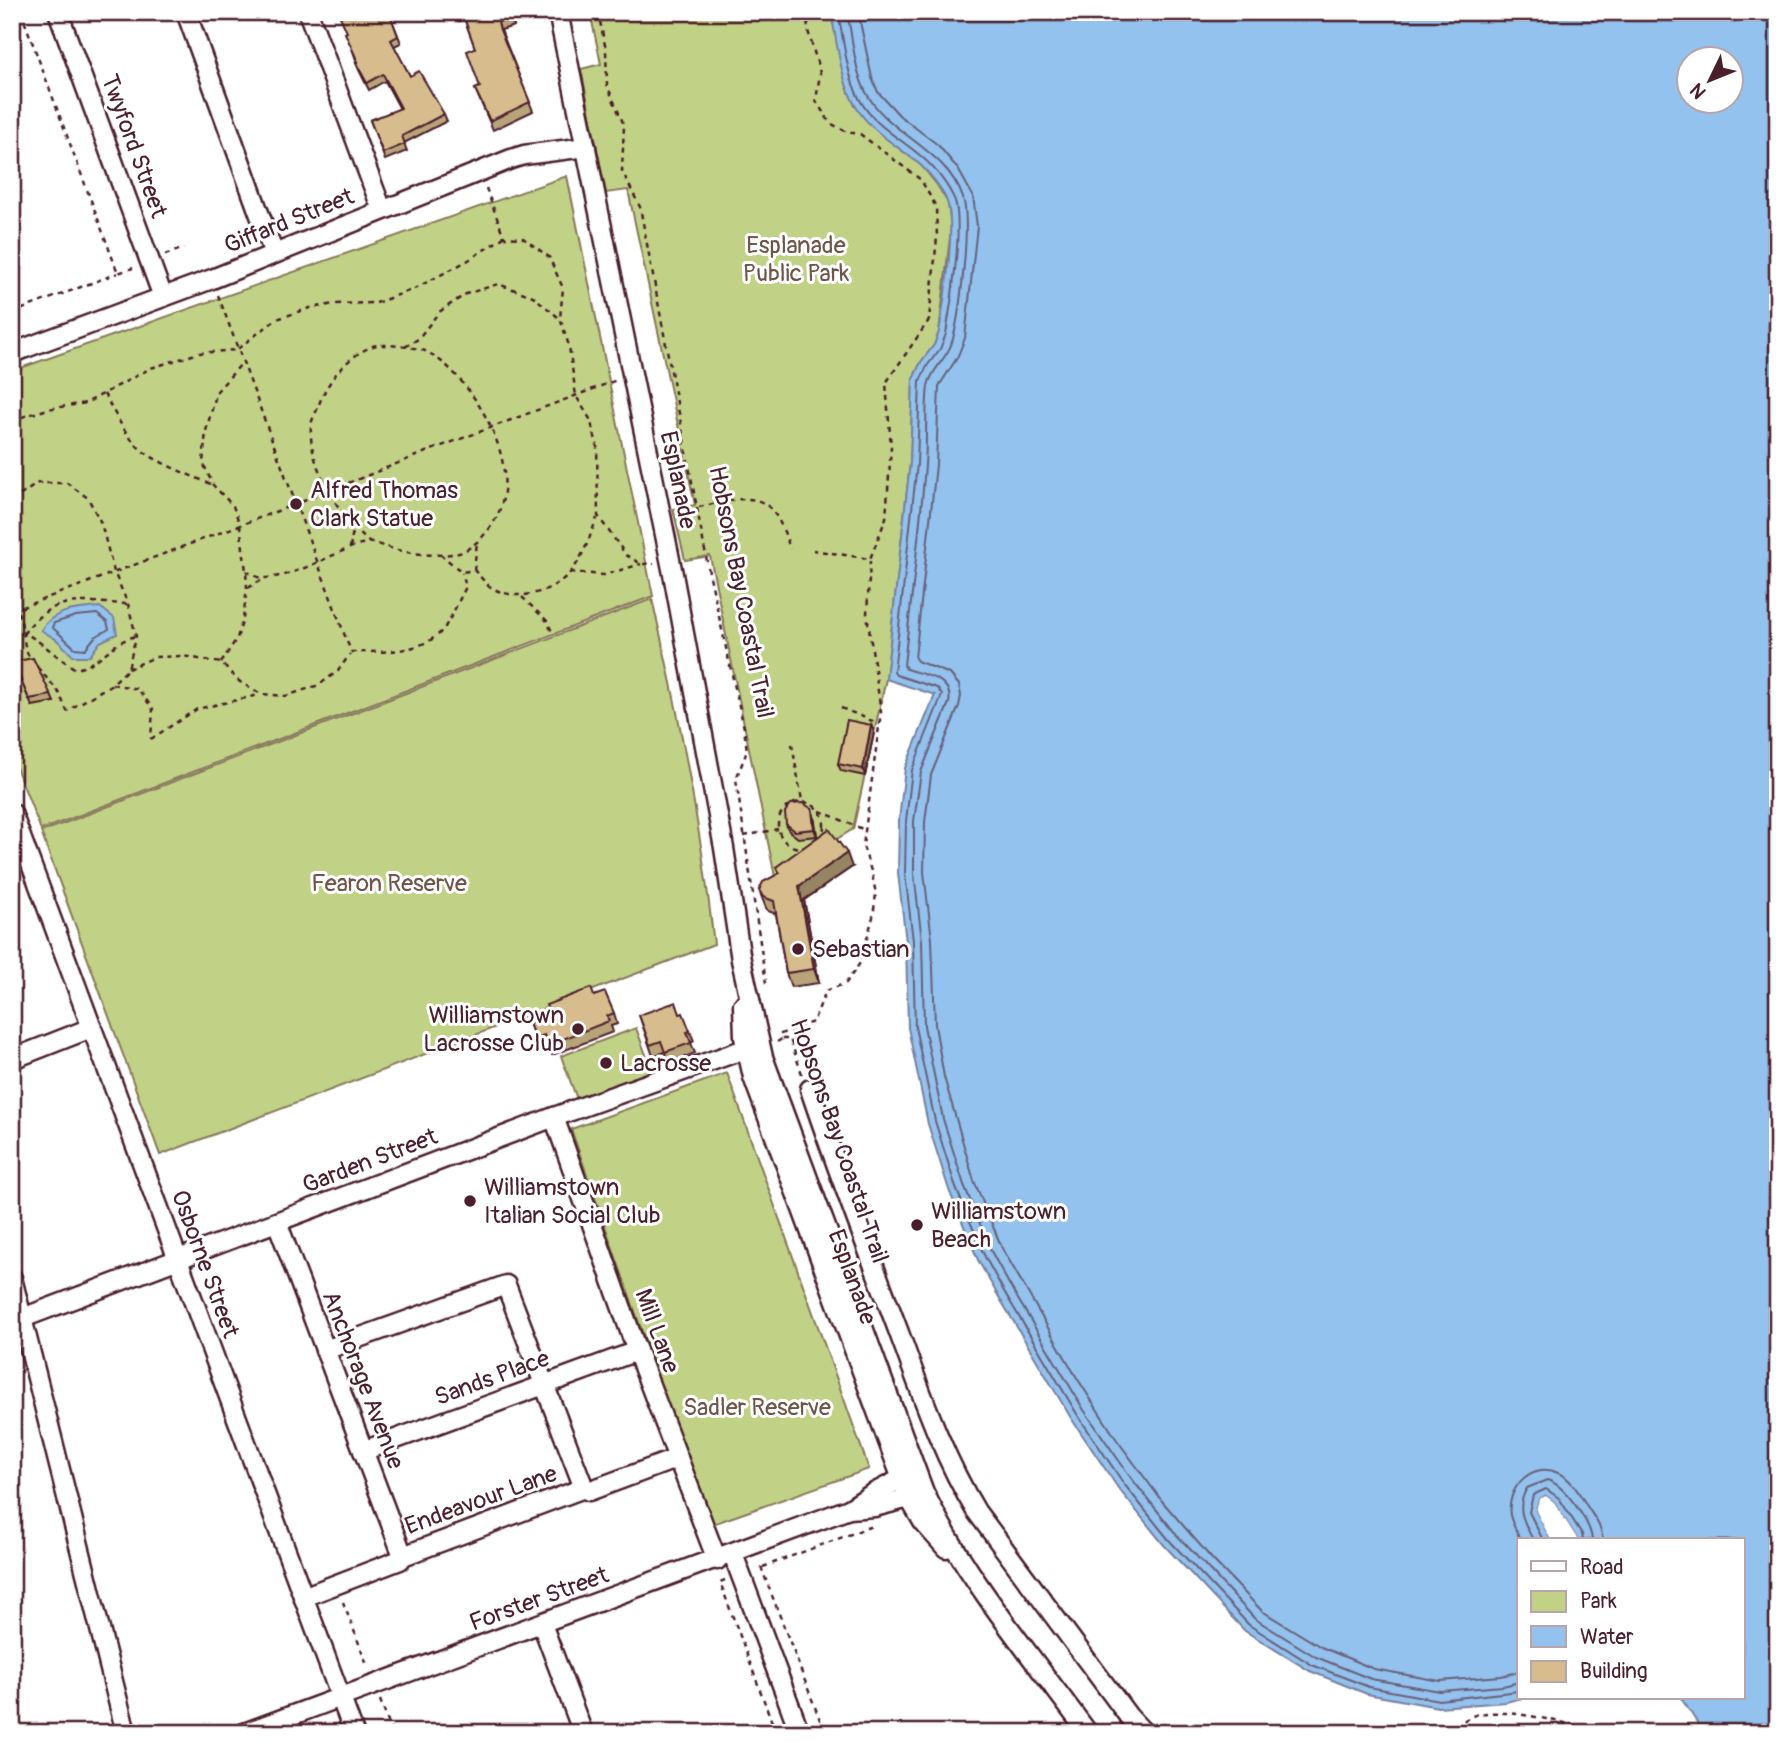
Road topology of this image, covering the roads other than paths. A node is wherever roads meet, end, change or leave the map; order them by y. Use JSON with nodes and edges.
{"nodes":[{"id":1,"x":58,"y":12,"type":"edge"},
{"id":2,"x":186,"y":12,"type":"edge"},
{"id":3,"x":308,"y":12,"type":"edge"},
{"id":4,"x":558,"y":12,"type":"edge"},
{"id":5,"x":586,"y":147,"type":"junction"},
{"id":6,"x":382,"y":210,"type":"junction"},
{"id":7,"x":274,"y":254,"type":"junction"},
{"id":8,"x":163,"y":297,"type":"junction"},
{"id":9,"x":12,"y":353,"type":"edge"},
{"id":10,"x":12,"y":813,"type":"edge"},
{"id":11,"x":91,"y":1028,"type":"junction"},
{"id":12,"x":760,"y":1045,"type":"junction"},
{"id":13,"x":12,"y":1059,"type":"edge"},
{"id":14,"x":814,"y":1080,"type":"road end"},
{"id":15,"x":554,"y":1117,"type":"junction"},
{"id":16,"x":277,"y":1222,"type":"junction"},
{"id":17,"x":177,"y":1259,"type":"junction"},
{"id":18,"x":12,"y":1278,"type":"edge"},
{"id":19,"x":17,"y":1320,"type":"edge"},
{"id":20,"x":325,"y":1350,"type":"junction"},
{"id":21,"x":637,"y":1351,"type":"junction"},
{"id":22,"x":545,"y":1384,"type":"junction"},
{"id":23,"x":363,"y":1451,"type":"junction"},
{"id":24,"x":678,"y":1458,"type":"junction"},
{"id":25,"x":908,"y":1485,"type":"junction"},
{"id":26,"x":584,"y":1488,"type":"junction"},
{"id":27,"x":403,"y":1556,"type":"junction"},
{"id":28,"x":725,"y":1557,"type":"junction"},
{"id":29,"x":303,"y":1597,"type":"junction"},
{"id":30,"x":542,"y":1623,"type":"junction"},
{"id":31,"x":341,"y":1698,"type":"junction"},
{"id":32,"x":126,"y":1733,"type":"edge"},
{"id":33,"x":244,"y":1733,"type":"edge"},
{"id":34,"x":354,"y":1733,"type":"edge"},
{"id":35,"x":583,"y":1733,"type":"edge"},
{"id":36,"x":800,"y":1733,"type":"edge"},
{"id":37,"x":1088,"y":1733,"type":"edge"},
{"id":38,"x":1144,"y":1733,"type":"edge"}],
"edges":[{"from":1,"to":8,"type":"street","name":"Twyford Street"},
{"from":2,"to":7,"type":"street"},
{"from":3,"to":6,"type":"street"},
{"from":4,"to":5,"type":"street","name":"Esplanade"},
{"from":5,"to":6,"type":"street","name":"Giffard Street"},
{"from":5,"to":12,"type":"street","name":"Esplanade"},
{"from":6,"to":7,"type":"street","name":"Giffard Street"},
{"from":7,"to":8,"type":"street","name":"Giffard Street"},
{"from":8,"to":9,"type":"street","name":"Giffard Street"},
{"from":10,"to":11,"type":"street","name":"Osborne Street"},
{"from":11,"to":13,"type":"street"},
{"from":11,"to":17,"type":"street","name":"Osborne Street"},
{"from":12,"to":15,"type":"street","name":"Garden Street"},
{"from":12,"to":25,"type":"street","name":"Esplanade"},
{"from":14,"to":38,"type":"street","name":"Hobsons Bay Coastal Trail"},
{"from":15,"to":16,"type":"street","name":"Garden Street"},
{"from":15,"to":21,"type":"street","name":"Mill Lane"},
{"from":16,"to":17,"type":"street","name":"Garden Street"},
{"from":16,"to":20,"type":"street","name":"Anchorage Avenue"},
{"from":17,"to":19,"type":"street","name":"Garden Street"},
{"from":17,"to":29,"type":"street","name":"Osborne Street"},
{"from":18,"to":19,"type":"street"},
{"from":19,"to":32,"type":"street"},
{"from":20,"to":22,"type":"street"},
{"from":20,"to":23,"type":"street","name":"Anchorage Avenue"},
{"from":21,"to":22,"type":"street","name":"Sands Place"},
{"from":21,"to":24,"type":"street","name":"Mill Lane"},
{"from":22,"to":23,"type":"street","name":"Sands Place"},
{"from":22,"to":26,"type":"street"},
{"from":23,"to":27,"type":"street","name":"Anchorage Avenue"},
{"from":24,"to":26,"type":"street","name":"Endeavour Lane"},
{"from":24,"to":28,"type":"street","name":"Mill Lane"},
{"from":25,"to":28,"type":"street","name":"Forster Street"},
{"from":25,"to":37,"type":"street","name":"Esplanade"},
{"from":26,"to":27,"type":"street","name":"Endeavour Lane"},
{"from":27,"to":29,"type":"street","name":"Endeavour Lane"},
{"from":28,"to":30,"type":"street","name":"Forster Street"},
{"from":28,"to":36,"type":"street","name":"Mill Lane"},
{"from":29,"to":31,"type":"street","name":"Osborne Street"},
{"from":30,"to":31,"type":"street","name":"Forster Street"},
{"from":30,"to":35,"type":"street"},
{"from":31,"to":33,"type":"street","name":"Forster Street"},
{"from":31,"to":34,"type":"street","name":"Osborne Street"}]}
